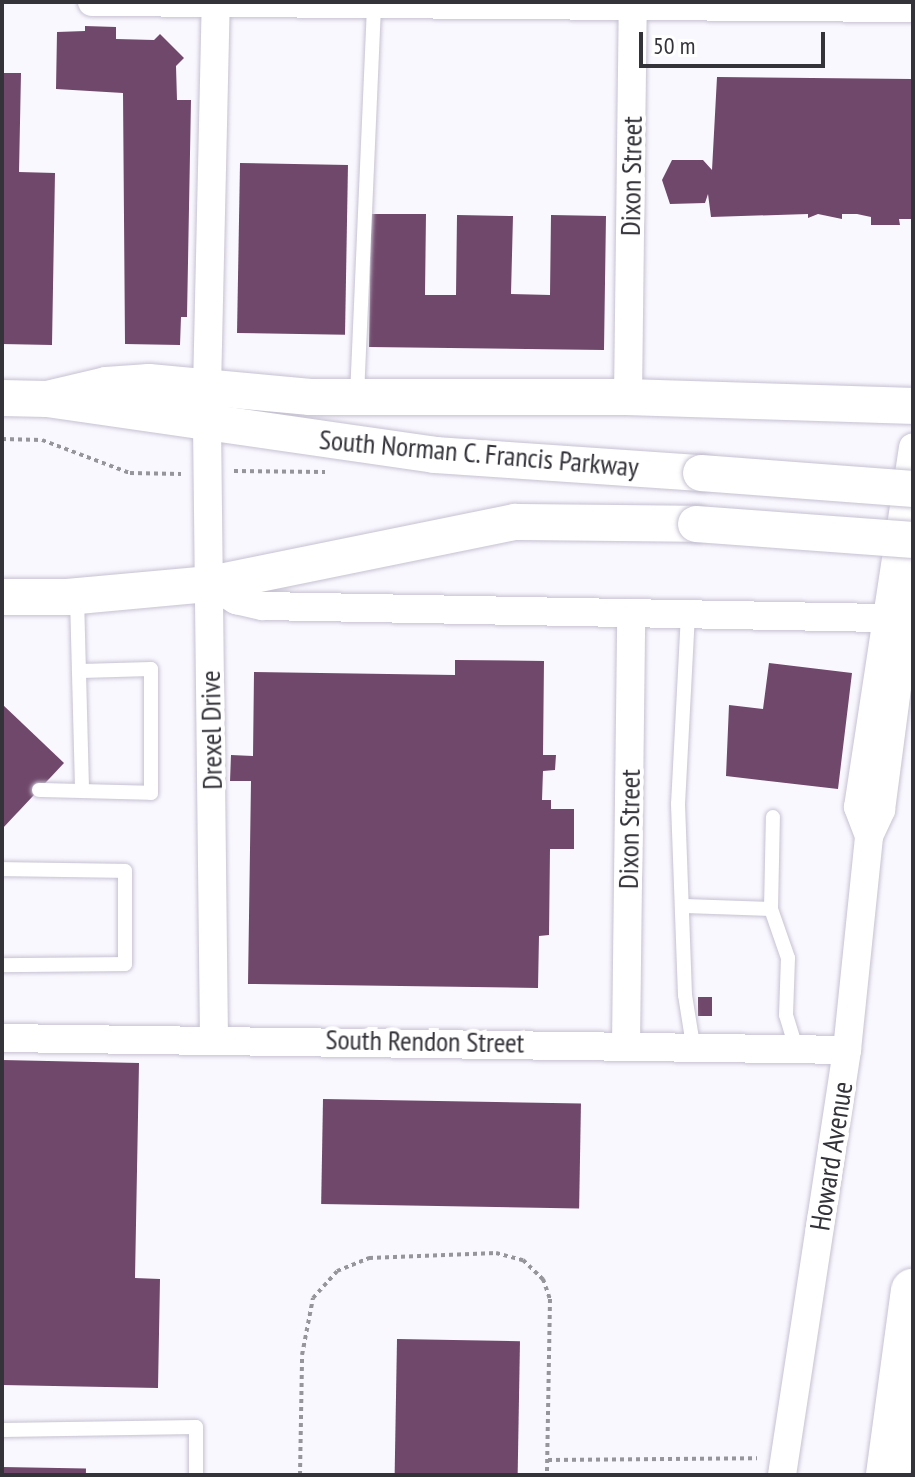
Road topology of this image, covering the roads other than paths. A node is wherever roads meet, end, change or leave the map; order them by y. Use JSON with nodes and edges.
{"nodes":[{"id":1,"x":92,"y":2,"type":"edge"},
{"id":2,"x":216,"y":2,"type":"edge"},
{"id":3,"x":374,"y":4,"type":"edge"},
{"id":4,"x":633,"y":4,"type":"edge"},
{"id":5,"x":913,"y":8,"type":"edge"},
{"id":6,"x":357,"y":396,"type":"junction"},
{"id":7,"x":628,"y":397,"type":"junction"},
{"id":8,"x":2,"y":398,"type":"edge"},
{"id":9,"x":207,"y":406,"type":"junction"},
{"id":10,"x":913,"y":406,"type":"edge"},
{"id":11,"x":913,"y":447,"type":"edge"},
{"id":12,"x":913,"y":489,"type":"edge"},
{"id":13,"x":913,"y":540,"type":"edge"},
{"id":14,"x":913,"y":567,"type":"edge"},
{"id":15,"x":210,"y":584,"type":"junction"},
{"id":16,"x":2,"y":597,"type":"edge"},
{"id":17,"x":77,"y":597,"type":"junction"},
{"id":18,"x":631,"y":613,"type":"junction"},
{"id":19,"x":688,"y":614,"type":"junction"},
{"id":20,"x":884,"y":618,"type":"junction"},
{"id":21,"x":81,"y":671,"type":"junction"},
{"id":22,"x":39,"y":790,"type":"dead end"},
{"id":23,"x":82,"y":791,"type":"junction"},
{"id":24,"x":773,"y":817,"type":"dead end"},
{"id":25,"x":869,"y":836,"type":"junction"},
{"id":26,"x":2,"y":869,"type":"edge"},
{"id":27,"x":685,"y":906,"type":"junction"},
{"id":28,"x":771,"y":909,"type":"junction"},
{"id":29,"x":2,"y":965,"type":"edge"},
{"id":30,"x":2,"y":1038,"type":"edge"},
{"id":31,"x":214,"y":1038,"type":"junction"},
{"id":32,"x":626,"y":1044,"type":"junction"},
{"id":33,"x":693,"y":1045,"type":"junction"},
{"id":34,"x":796,"y":1048,"type":"junction"},
{"id":35,"x":847,"y":1050,"type":"junction"},
{"id":36,"x":913,"y":1291,"type":"edge"},
{"id":37,"x":2,"y":1430,"type":"edge"},
{"id":38,"x":783,"y":1466,"type":"edge"},
{"id":39,"x":196,"y":1475,"type":"edge"},
{"id":40,"x":888,"y":1475,"type":"edge"}],
"edges":[{"from":1,"to":2,"type":"street"},
{"from":2,"to":3,"type":"street"},
{"from":2,"to":9,"type":"street","name":"Drexel Drive"},
{"from":3,"to":4,"type":"street"},
{"from":3,"to":6,"type":"lane"},
{"from":4,"to":5,"type":"street"},
{"from":4,"to":7,"type":"street","name":"Dixon Street"},
{"from":6,"to":7,"type":"street","name":"South Norman C. Francis Parkway"},
{"from":6,"to":9,"type":"street","name":"South Norman C. Francis Parkway"},
{"from":7,"to":10,"type":"street","name":"South Norman C. Francis Parkway"},
{"from":8,"to":9,"type":"street","name":"South Norman C. Francis Parkway"},
{"from":9,"to":12,"type":"street","name":"South Norman C. Francis Parkway","bridge":true},
{"from":9,"to":15,"type":"street","name":"Drexel Drive"},
{"from":11,"to":20,"type":"street","name":"Howard Avenue"},
{"from":13,"to":15,"type":"street","name":"South Norman C. Francis Parkway","bridge":true},
{"from":14,"to":25,"type":"street","name":"Howard Avenue"},
{"from":15,"to":17,"type":"street","name":"South Norman C. Francis Parkway"},
{"from":15,"to":18,"type":"street"},
{"from":15,"to":31,"type":"street","name":"Drexel Drive"},
{"from":16,"to":17,"type":"street","name":"South Norman C. Francis Parkway"},
{"from":17,"to":21,"type":"lane"},
{"from":18,"to":19,"type":"street"},
{"from":18,"to":32,"type":"street","name":"Dixon Street"},
{"from":19,"to":20,"type":"street"},
{"from":19,"to":27,"type":"lane"},
{"from":20,"to":25,"type":"street","name":"Howard Avenue"},
{"from":21,"to":23,"type":"lane"},
{"from":21,"to":23,"type":"lane"},
{"from":22,"to":23,"type":"lane"},
{"from":24,"to":28,"type":"lane"},
{"from":25,"to":35,"type":"street","name":"Howard Avenue"},
{"from":26,"to":29,"type":"lane"},
{"from":27,"to":28,"type":"lane"},
{"from":27,"to":33,"type":"lane"},
{"from":28,"to":34,"type":"lane"},
{"from":30,"to":31,"type":"street","name":"South Rendon Street"},
{"from":31,"to":32,"type":"street","name":"South Rendon Street"},
{"from":32,"to":33,"type":"street","name":"South Rendon Street"},
{"from":33,"to":34,"type":"street","name":"South Rendon Street"},
{"from":34,"to":35,"type":"street","name":"South Rendon Street"},
{"from":35,"to":38,"type":"street","name":"Howard Avenue"},
{"from":36,"to":40,"type":"highway"},
{"from":37,"to":39,"type":"lane"}]}
